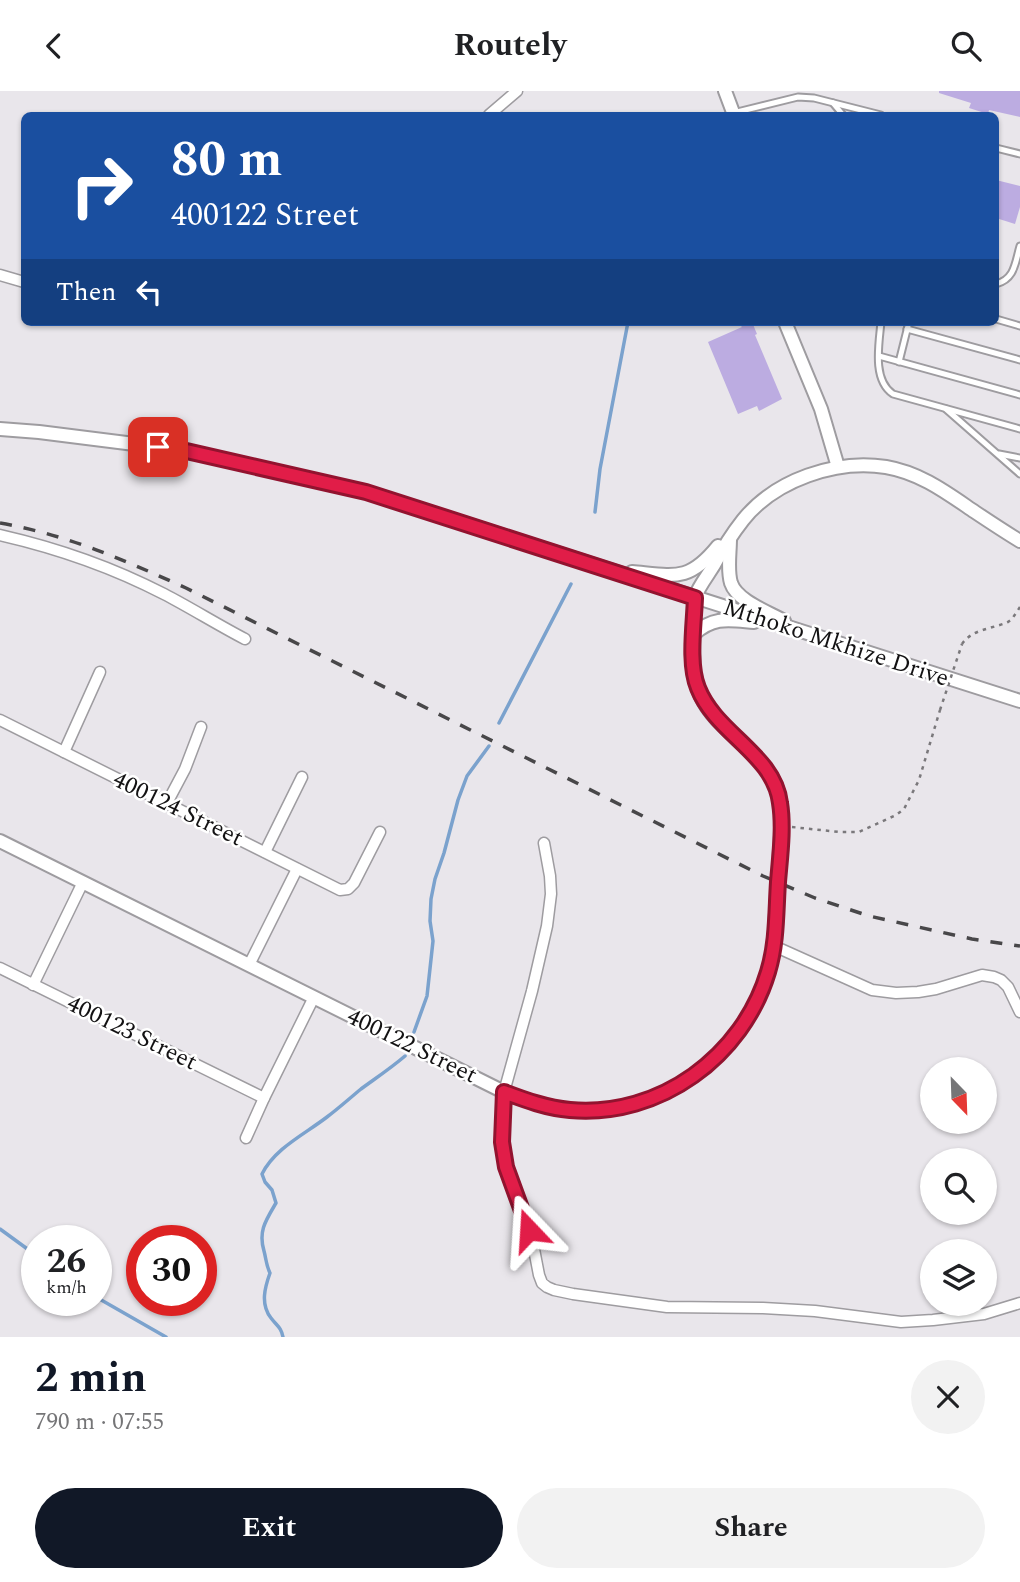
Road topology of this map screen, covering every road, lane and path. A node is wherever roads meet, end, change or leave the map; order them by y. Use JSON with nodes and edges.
{"nodes":[{"id":1,"x":517,"y":91,"type":"edge"},
{"id":2,"x":725,"y":91,"type":"edge"},
{"id":3,"x":832,"y":103,"type":"junction"},
{"id":4,"x":492,"y":112,"type":"edge"},
{"id":5,"x":732,"y":112,"type":"edge"},
{"id":6,"x":741,"y":112,"type":"edge"},
{"id":7,"x":840,"y":112,"type":"edge"},
{"id":8,"x":869,"y":112,"type":"edge"},
{"id":9,"x":999,"y":149,"type":"edge"},
{"id":10,"x":1020,"y":154,"type":"edge"},
{"id":11,"x":1020,"y":246,"type":"edge"},
{"id":12,"x":0,"y":275,"type":"edge"},
{"id":13,"x":21,"y":281,"type":"edge"},
{"id":14,"x":999,"y":283,"type":"edge"},
{"id":15,"x":999,"y":320,"type":"edge"},
{"id":16,"x":787,"y":326,"type":"edge"},
{"id":17,"x":881,"y":326,"type":"edge"},
{"id":18,"x":908,"y":326,"type":"edge"},
{"id":19,"x":911,"y":326,"type":"edge"},
{"id":20,"x":1020,"y":326,"type":"edge"},
{"id":21,"x":879,"y":356,"type":"junction"},
{"id":22,"x":1020,"y":360,"type":"edge"},
{"id":23,"x":899,"y":362,"type":"junction"},
{"id":24,"x":1020,"y":395,"type":"edge"},
{"id":25,"x":944,"y":408,"type":"junction"},
{"id":26,"x":0,"y":429,"type":"edge"},
{"id":27,"x":1020,"y":429,"type":"edge"},
{"id":28,"x":996,"y":453,"type":"junction"},
{"id":29,"x":1020,"y":459,"type":"edge"},
{"id":30,"x":838,"y":467,"type":"junction"},
{"id":31,"x":1020,"y":474,"type":"edge"},
{"id":32,"x":744,"y":519,"type":"junction"},
{"id":33,"x":0,"y":534,"type":"edge"},
{"id":34,"x":730,"y":538,"type":"junction"},
{"id":35,"x":1020,"y":541,"type":"edge"},
{"id":36,"x":611,"y":570,"type":"junction"},
{"id":37,"x":695,"y":598,"type":"junction"},
{"id":38,"x":1020,"y":607,"type":"edge"},
{"id":39,"x":772,"y":623,"type":"junction"},
{"id":40,"x":694,"y":633,"type":"junction"},
{"id":41,"x":812,"y":636,"type":"junction"},
{"id":42,"x":245,"y":639,"type":"dead end"},
{"id":43,"x":100,"y":672,"type":"dead end"},
{"id":44,"x":1020,"y":701,"type":"edge"},
{"id":45,"x":3,"y":722,"type":"edge"},
{"id":46,"x":201,"y":727,"type":"dead end"},
{"id":47,"x":0,"y":734,"type":"edge"},
{"id":48,"x":64,"y":752,"type":"junction"},
{"id":49,"x":302,"y":777,"type":"dead end"},
{"id":50,"x":167,"y":803,"type":"junction"},
{"id":51,"x":781,"y":825,"type":"junction"},
{"id":52,"x":380,"y":832,"type":"dead end"},
{"id":53,"x":0,"y":841,"type":"edge"},
{"id":54,"x":544,"y":843,"type":"dead end"},
{"id":55,"x":265,"y":852,"type":"junction"},
{"id":56,"x":297,"y":869,"type":"junction"},
{"id":57,"x":83,"y":882,"type":"junction"},
{"id":58,"x":774,"y":946,"type":"junction"},
{"id":59,"x":249,"y":965,"type":"junction"},
{"id":60,"x":0,"y":968,"type":"edge"},
{"id":61,"x":33,"y":985,"type":"junction"},
{"id":62,"x":314,"y":997,"type":"junction"},
{"id":63,"x":1020,"y":1012,"type":"edge"},
{"id":64,"x":504,"y":1092,"type":"junction"},
{"id":65,"x":264,"y":1098,"type":"junction"},
{"id":66,"x":246,"y":1138,"type":"dead end"},
{"id":67,"x":1020,"y":1303,"type":"edge"}],
"edges":[{"from":1,"to":4,"type":"street"},
{"from":2,"to":5,"type":"street"},
{"from":3,"to":6,"type":"lane"},
{"from":3,"to":7,"type":"lane"},
{"from":3,"to":8,"type":"lane"},
{"from":9,"to":10,"type":"lane"},
{"from":11,"to":14,"type":"lane"},
{"from":12,"to":13,"type":"street"},
{"from":15,"to":20,"type":"lane"},
{"from":16,"to":30,"type":"street"},
{"from":17,"to":21,"type":"lane"},
{"from":18,"to":23,"type":"lane"},
{"from":19,"to":22,"type":"lane"},
{"from":21,"to":23,"type":"lane"},
{"from":21,"to":25,"type":"lane"},
{"from":23,"to":24,"type":"lane"},
{"from":25,"to":27,"type":"lane"},
{"from":25,"to":28,"type":"lane"},
{"from":26,"to":36,"type":"street","name":"Mthoko Mkhize Drive"},
{"from":28,"to":29,"type":"lane"},
{"from":28,"to":31,"type":"lane"},
{"from":30,"to":32,"type":"street"},
{"from":30,"to":35,"type":"street"},
{"from":32,"to":34,"type":"street"},
{"from":32,"to":36,"type":"street"},
{"from":33,"to":42,"type":"street"},
{"from":34,"to":37,"type":"street"},
{"from":34,"to":41,"type":"street"},
{"from":36,"to":37,"type":"street","name":"Mthoko Mkhize Drive"},
{"from":37,"to":39,"type":"street","name":"Mthoko Mkhize Drive"},
{"from":37,"to":40,"type":"street","name":"400122 Street"},
{"from":38,"to":51,"type":"path","bridge":true},
{"from":39,"to":40,"type":"street"},
{"from":39,"to":41,"type":"street","name":"Mthoko Mkhize Drive"},
{"from":40,"to":51,"type":"street","name":"400122 Street"},
{"from":41,"to":44,"type":"street","name":"Mthoko Mkhize Drive"},
{"from":43,"to":48,"type":"street"},
{"from":45,"to":47,"type":"street"},
{"from":45,"to":48,"type":"street","name":"400124 Street"},
{"from":46,"to":50,"type":"street"},
{"from":48,"to":50,"type":"street","name":"400124 Street"},
{"from":49,"to":55,"type":"street"},
{"from":50,"to":55,"type":"street","name":"400124 Street"},
{"from":51,"to":58,"type":"street","name":"400122 Street","bridge":true},
{"from":52,"to":56,"type":"street","name":"400124 Street"},
{"from":53,"to":57,"type":"street","name":"400122 Street"},
{"from":54,"to":64,"type":"street"},
{"from":55,"to":56,"type":"street","name":"400124 Street"},
{"from":56,"to":59,"type":"street"},
{"from":57,"to":59,"type":"street","name":"400122 Street"},
{"from":57,"to":61,"type":"street"},
{"from":58,"to":63,"type":"street"},
{"from":58,"to":64,"type":"street","name":"400122 Street"},
{"from":59,"to":62,"type":"street","name":"400122 Street"},
{"from":60,"to":61,"type":"street","name":"400123 Street"},
{"from":61,"to":65,"type":"street","name":"400123 Street"},
{"from":62,"to":64,"type":"street","name":"400122 Street"},
{"from":62,"to":65,"type":"street"},
{"from":64,"to":67,"type":"street"},
{"from":65,"to":66,"type":"street"}]}
